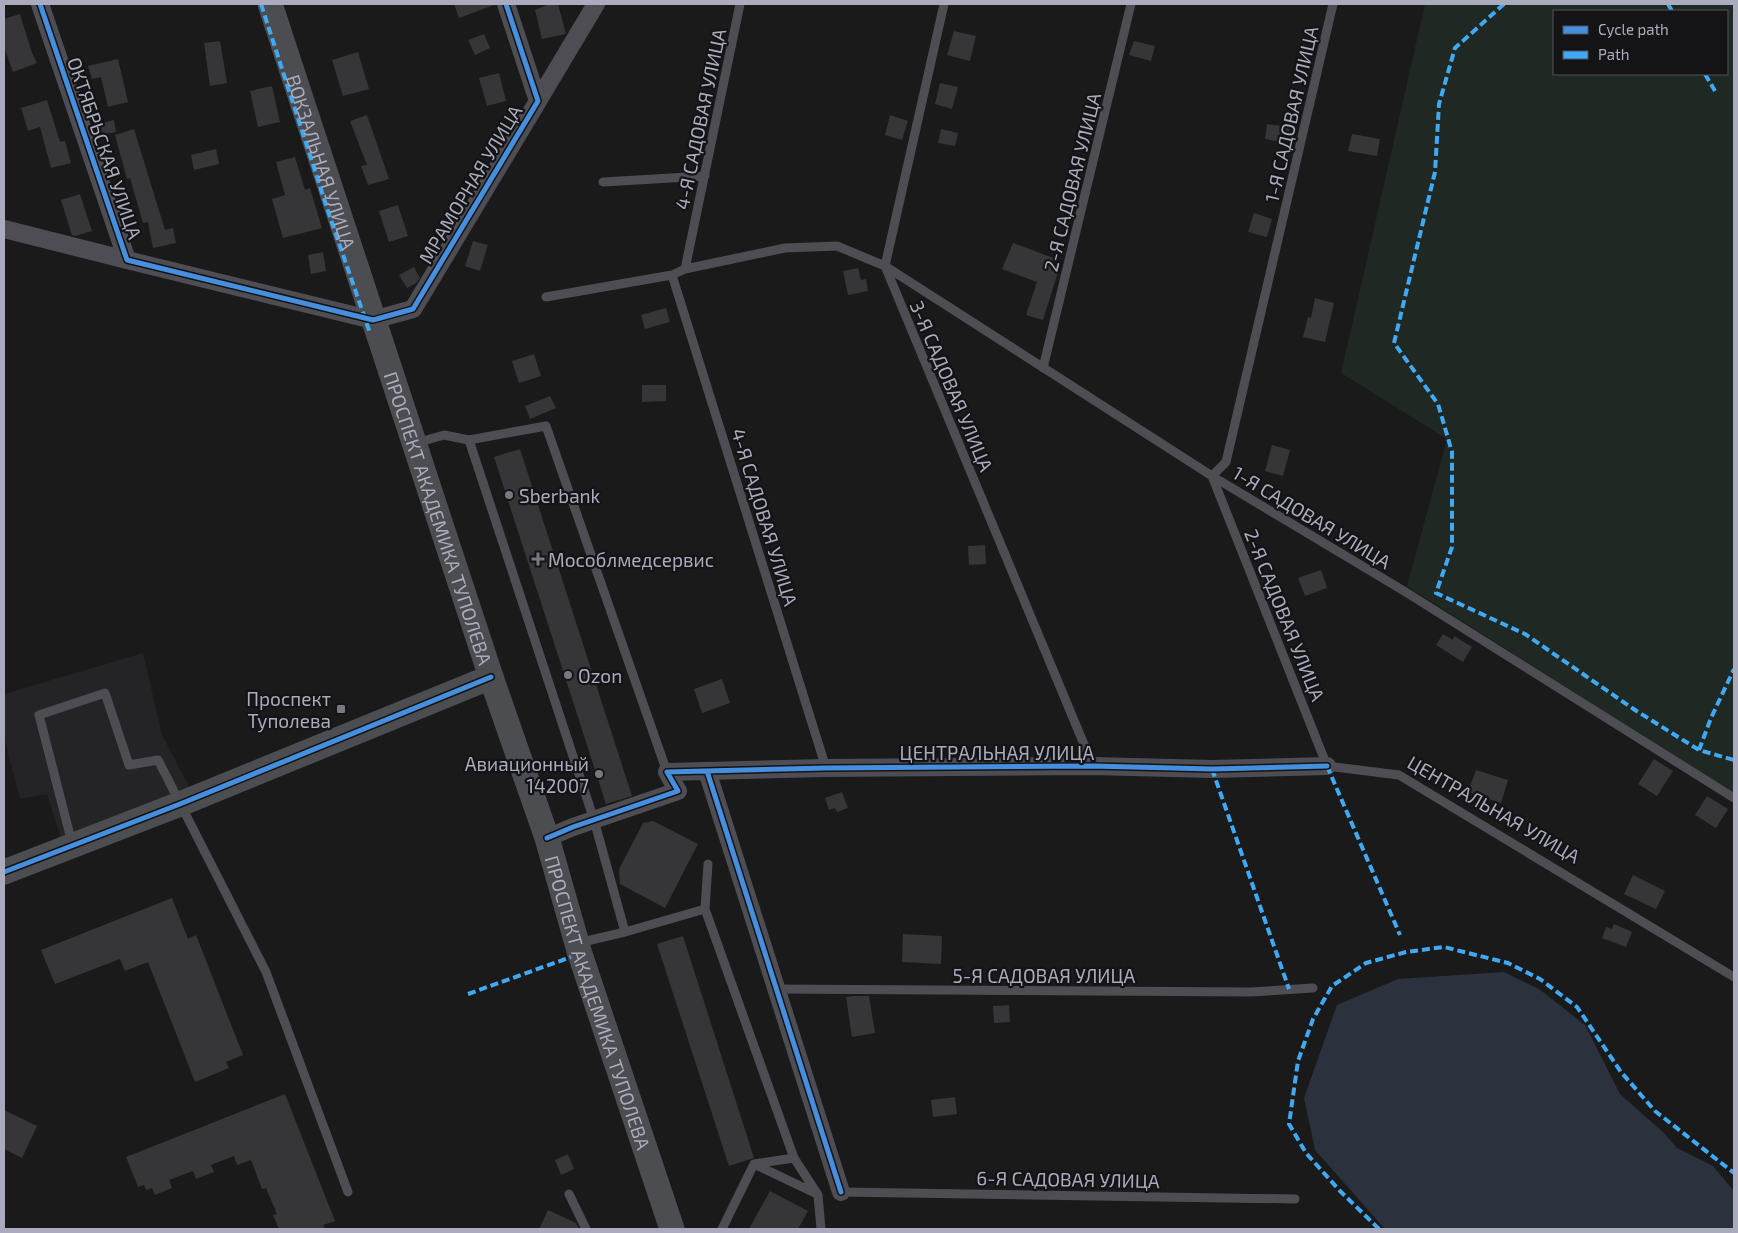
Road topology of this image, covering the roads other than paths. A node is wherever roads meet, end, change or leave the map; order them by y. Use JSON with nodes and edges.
{"nodes":[{"id":1,"x":40,"y":4,"type":"edge"},
{"id":2,"x":270,"y":4,"type":"edge"},
{"id":3,"x":506,"y":4,"type":"edge"},
{"id":4,"x":596,"y":4,"type":"edge"},
{"id":5,"x":737,"y":4,"type":"edge"},
{"id":6,"x":944,"y":4,"type":"edge"},
{"id":7,"x":1131,"y":4,"type":"edge"},
{"id":8,"x":1333,"y":4,"type":"edge"},
{"id":9,"x":538,"y":101,"type":"junction"},
{"id":10,"x":705,"y":176,"type":"junction"},
{"id":11,"x":603,"y":182,"type":"dead end"},
{"id":12,"x":4,"y":229,"type":"edge"},
{"id":13,"x":127,"y":260,"type":"junction"},
{"id":14,"x":885,"y":266,"type":"junction"},
{"id":15,"x":685,"y":269,"type":"junction"},
{"id":16,"x":672,"y":274,"type":"junction"},
{"id":17,"x":546,"y":297,"type":"dead end"},
{"id":18,"x":373,"y":320,"type":"junction"},
{"id":19,"x":1044,"y":368,"type":"junction"},
{"id":20,"x":469,"y":440,"type":"junction"},
{"id":21,"x":414,"y":443,"type":"junction"},
{"id":22,"x":1212,"y":476,"type":"junction"},
{"id":23,"x":491,"y":677,"type":"junction"},
{"id":24,"x":1094,"y":766,"type":"junction"},
{"id":25,"x":1327,"y":766,"type":"junction"},
{"id":26,"x":826,"y":768,"type":"junction"},
{"id":27,"x":707,"y":771,"type":"junction"},
{"id":28,"x":667,"y":772,"type":"junction"},
{"id":29,"x":1734,"y":798,"type":"edge"},
{"id":30,"x":180,"y":804,"type":"junction"},
{"id":31,"x":594,"y":820,"type":"junction"},
{"id":32,"x":547,"y":838,"type":"junction"},
{"id":33,"x":73,"y":846,"type":"junction"},
{"id":34,"x":708,"y":864,"type":"dead end"},
{"id":35,"x":4,"y":872,"type":"edge"},
{"id":36,"x":705,"y":909,"type":"junction"},
{"id":37,"x":626,"y":932,"type":"junction"},
{"id":38,"x":577,"y":943,"type":"junction"},
{"id":39,"x":1734,"y":977,"type":"edge"},
{"id":40,"x":1313,"y":988,"type":"dead end"},
{"id":41,"x":775,"y":989,"type":"junction"},
{"id":42,"x":794,"y":1158,"type":"junction"},
{"id":43,"x":754,"y":1164,"type":"junction"},
{"id":44,"x":348,"y":1192,"type":"dead end"},
{"id":45,"x":841,"y":1192,"type":"joint"},
{"id":46,"x":569,"y":1194,"type":"dead end"},
{"id":47,"x":818,"y":1195,"type":"junction"},
{"id":48,"x":1294,"y":1199,"type":"dead end"},
{"id":49,"x":586,"y":1229,"type":"edge"},
{"id":50,"x":672,"y":1229,"type":"edge"},
{"id":51,"x":722,"y":1229,"type":"edge"},
{"id":52,"x":821,"y":1229,"type":"edge"}],
"edges":[{"from":1,"to":13,"type":"street","name":"ОКТЯБРЬСКАЯ УЛИЦА"},
{"from":2,"to":18,"type":"main road","name":"ВОКЗАЛЬНАЯ УЛИЦА"},
{"from":3,"to":9,"type":"street","name":"МРАМОРНАЯ УЛИЦА"},
{"from":4,"to":9,"type":"street"},
{"from":5,"to":10,"type":"lane","name":"4-Я САДОВАЯ УЛИЦА"},
{"from":6,"to":14,"type":"lane"},
{"from":7,"to":19,"type":"lane","name":"2-Я САДОВАЯ УЛИЦА"},
{"from":8,"to":22,"type":"lane","name":"1-Я САДОВАЯ УЛИЦА"},
{"from":9,"to":18,"type":"street","name":"МРАМОРНАЯ УЛИЦА"},
{"from":10,"to":11,"type":"lane"},
{"from":10,"to":15,"type":"lane","name":"4-Я САДОВАЯ УЛИЦА"},
{"from":12,"to":13,"type":"street"},
{"from":13,"to":18,"type":"street","name":"ОКТЯБРЬСКАЯ УЛИЦА"},
{"from":14,"to":15,"type":"lane"},
{"from":14,"to":19,"type":"lane"},
{"from":14,"to":24,"type":"lane","name":"3-Я САДОВАЯ УЛИЦА"},
{"from":15,"to":16,"type":"lane"},
{"from":16,"to":17,"type":"lane"},
{"from":16,"to":26,"type":"lane","name":"4-Я САДОВАЯ УЛИЦА"},
{"from":18,"to":21,"type":"main road","name":"ПРОСПЕКТ АКАДЕМИКА ТУПОЛЕВА"},
{"from":19,"to":22,"type":"lane"},
{"from":20,"to":21,"type":"lane"},
{"from":20,"to":28,"type":"lane"},
{"from":20,"to":31,"type":"lane"},
{"from":21,"to":23,"type":"main road","name":"ПРОСПЕКТ АКАДЕМИКА ТУПОЛЕВА"},
{"from":22,"to":25,"type":"lane","name":"2-Я САДОВАЯ УЛИЦА"},
{"from":22,"to":29,"type":"lane","name":"1-Я САДОВАЯ УЛИЦА"},
{"from":23,"to":30,"type":"main road"},
{"from":23,"to":32,"type":"main road","name":"ПРОСПЕКТ АКАДЕМИКА ТУПОЛЕВА"},
{"from":24,"to":25,"type":"street","name":"ЦЕНТРАЛЬНАЯ УЛИЦА"},
{"from":24,"to":26,"type":"street","name":"ЦЕНТРАЛЬНАЯ УЛИЦА"},
{"from":25,"to":39,"type":"lane","name":"ЦЕНТРАЛЬНАЯ УЛИЦА"},
{"from":26,"to":27,"type":"street","name":"ЦЕНТРАЛЬНАЯ УЛИЦА"},
{"from":27,"to":28,"type":"street","name":"ЦЕНТРАЛЬНАЯ УЛИЦА"},
{"from":27,"to":41,"type":"street"},
{"from":28,"to":31,"type":"street"},
{"from":30,"to":33,"type":"main road"},
{"from":30,"to":33,"type":"lane"},
{"from":30,"to":44,"type":"lane"},
{"from":31,"to":32,"type":"street"},
{"from":31,"to":37,"type":"lane"},
{"from":32,"to":38,"type":"main road","name":"ПРОСПЕКТ АКАДЕМИКА ТУПОЛЕВА"},
{"from":33,"to":35,"type":"main road"},
{"from":34,"to":36,"type":"lane"},
{"from":36,"to":37,"type":"lane"},
{"from":36,"to":42,"type":"lane"},
{"from":37,"to":38,"type":"lane"},
{"from":38,"to":50,"type":"main road","name":"ПРОСПЕКТ АКАДЕМИКА ТУПОЛЕВА"},
{"from":40,"to":41,"type":"lane","name":"5-Я САДОВАЯ УЛИЦА"},
{"from":41,"to":45,"type":"street"},
{"from":42,"to":43,"type":"lane"},
{"from":42,"to":47,"type":"lane"},
{"from":43,"to":47,"type":"lane"},
{"from":43,"to":51,"type":"lane"},
{"from":45,"to":48,"type":"lane","name":"6-Я САДОВАЯ УЛИЦА"},
{"from":46,"to":49,"type":"lane"},
{"from":47,"to":52,"type":"lane"}]}
